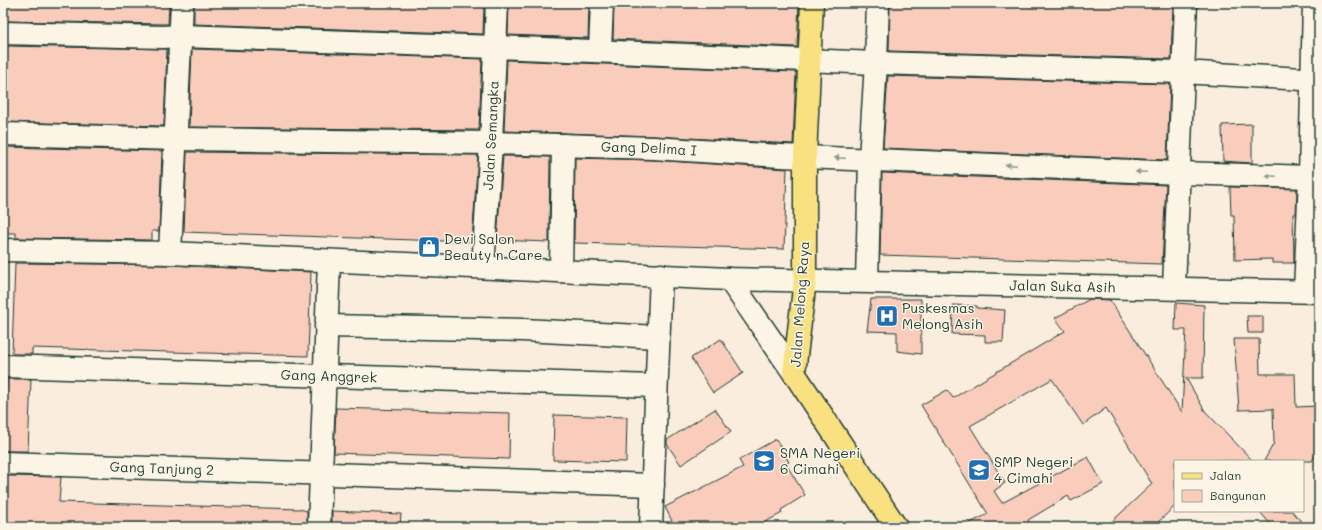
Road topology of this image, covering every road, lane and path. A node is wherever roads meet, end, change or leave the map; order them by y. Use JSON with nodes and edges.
{"nodes":[{"id":1,"x":182,"y":3,"type":"edge"},
{"id":2,"x":497,"y":3,"type":"edge"},
{"id":3,"x":602,"y":3,"type":"edge"},
{"id":4,"x":812,"y":3,"type":"edge"},
{"id":5,"x":878,"y":3,"type":"edge"},
{"id":6,"x":1186,"y":3,"type":"edge"},
{"id":7,"x":1314,"y":3,"type":"edge"},
{"id":8,"x":3,"y":33,"type":"edge"},
{"id":9,"x":181,"y":36,"type":"junction"},
{"id":10,"x":495,"y":47,"type":"junction"},
{"id":11,"x":600,"y":51,"type":"junction"},
{"id":12,"x":810,"y":60,"type":"junction"},
{"id":13,"x":876,"y":63,"type":"junction"},
{"id":14,"x":1182,"y":72,"type":"junction"},
{"id":15,"x":1316,"y":80,"type":"edge"},
{"id":16,"x":3,"y":134,"type":"edge"},
{"id":17,"x":176,"y":139,"type":"junction"},
{"id":18,"x":491,"y":143,"type":"junction"},
{"id":19,"x":563,"y":145,"type":"junction"},
{"id":20,"x":805,"y":157,"type":"junction"},
{"id":21,"x":870,"y":159,"type":"junction"},
{"id":22,"x":1180,"y":173,"type":"junction"},
{"id":23,"x":1310,"y":177,"type":"junction"},
{"id":24,"x":3,"y":250,"type":"edge"},
{"id":25,"x":170,"y":253,"type":"junction"},
{"id":26,"x":329,"y":262,"type":"junction"},
{"id":27,"x":484,"y":267,"type":"junction"},
{"id":28,"x":561,"y":271,"type":"junction"},
{"id":29,"x":661,"y":275,"type":"junction"},
{"id":30,"x":729,"y":278,"type":"junction"},
{"id":31,"x":805,"y":280,"type":"junction"},
{"id":32,"x":867,"y":281,"type":"junction"},
{"id":33,"x":1174,"y":287,"type":"junction"},
{"id":34,"x":1312,"y":291,"type":"edge"},
{"id":35,"x":326,"y":326,"type":"junction"},
{"id":36,"x":658,"y":338,"type":"junction"},
{"id":37,"x":3,"y":366,"type":"edge"},
{"id":38,"x":794,"y":372,"type":"junction"},
{"id":39,"x":324,"y":375,"type":"junction"},
{"id":40,"x":655,"y":386,"type":"junction"},
{"id":41,"x":3,"y":463,"type":"edge"},
{"id":42,"x":320,"y":474,"type":"junction"},
{"id":43,"x":653,"y":485,"type":"junction"},
{"id":44,"x":318,"y":527,"type":"edge"},
{"id":45,"x":651,"y":527,"type":"edge"},
{"id":46,"x":896,"y":527,"type":"edge"}],
"edges":[{"from":1,"to":9,"type":"street"},
{"from":2,"to":10,"type":"street","name":"Jalan Semangka"},
{"from":3,"to":11,"type":"street"},
{"from":4,"to":12,"type":"main road","name":"Jalan Melong Raya"},
{"from":5,"to":13,"type":"street"},
{"from":6,"to":14,"type":"street"},
{"from":7,"to":15,"type":"street"},
{"from":8,"to":9,"type":"street"},
{"from":9,"to":10,"type":"street"},
{"from":9,"to":17,"type":"street"},
{"from":10,"to":11,"type":"street"},
{"from":10,"to":18,"type":"street","name":"Jalan Semangka"},
{"from":11,"to":12,"type":"street"},
{"from":12,"to":13,"type":"street"},
{"from":12,"to":20,"type":"main road","name":"Jalan Melong Raya"},
{"from":13,"to":14,"type":"street"},
{"from":13,"to":21,"type":"street"},
{"from":14,"to":15,"type":"street"},
{"from":14,"to":22,"type":"street"},
{"from":15,"to":23,"type":"street"},
{"from":16,"to":17,"type":"street","name":"Gang Delima I"},
{"from":17,"to":18,"type":"street","name":"Gang Delima I"},
{"from":17,"to":25,"type":"street"},
{"from":18,"to":19,"type":"street","name":"Gang Delima I"},
{"from":18,"to":27,"type":"street","name":"Jalan Semangka"},
{"from":19,"to":20,"type":"street","name":"Gang Delima I"},
{"from":19,"to":28,"type":"street"},
{"from":21,"to":20,"type":"street","name":"Gang Delima I","one_way":true},
{"from":20,"to":31,"type":"main road","name":"Jalan Melong Raya"},
{"from":22,"to":21,"type":"street","name":"Gang Delima I","one_way":true},
{"from":21,"to":32,"type":"street"},
{"from":23,"to":22,"type":"street","name":"Gang Delima I","one_way":true},
{"from":22,"to":33,"type":"street"},
{"from":23,"to":34,"type":"street"},
{"from":24,"to":25,"type":"street","name":"Jalan Suka Asih"},
{"from":25,"to":26,"type":"street","name":"Jalan Suka Asih"},
{"from":26,"to":27,"type":"street","name":"Jalan Suka Asih"},
{"from":26,"to":35,"type":"street"},
{"from":27,"to":28,"type":"street","name":"Jalan Suka Asih"},
{"from":28,"to":29,"type":"street","name":"Jalan Suka Asih"},
{"from":29,"to":30,"type":"street","name":"Jalan Suka Asih"},
{"from":29,"to":36,"type":"street"},
{"from":30,"to":31,"type":"street","name":"Jalan Suka Asih"},
{"from":30,"to":38,"type":"street"},
{"from":31,"to":32,"type":"street","name":"Jalan Suka Asih"},
{"from":31,"to":38,"type":"main road","name":"Jalan Melong Raya"},
{"from":32,"to":33,"type":"street","name":"Jalan Suka Asih"},
{"from":33,"to":34,"type":"street","name":"Jalan Suka Asih"},
{"from":35,"to":36,"type":"street"},
{"from":35,"to":39,"type":"street"},
{"from":36,"to":40,"type":"street"},
{"from":37,"to":39,"type":"street","name":"Gang Anggrek"},
{"from":38,"to":46,"type":"main road","name":"Jalan Melong Raya"},
{"from":39,"to":40,"type":"street","name":"Gang Anggrek"},
{"from":39,"to":42,"type":"street"},
{"from":40,"to":43,"type":"street"},
{"from":41,"to":42,"type":"street","name":"Gang Tanjung 2"},
{"from":42,"to":43,"type":"street","name":"Gang Tanjung 2"},
{"from":42,"to":44,"type":"street"},
{"from":43,"to":45,"type":"street"}]}
